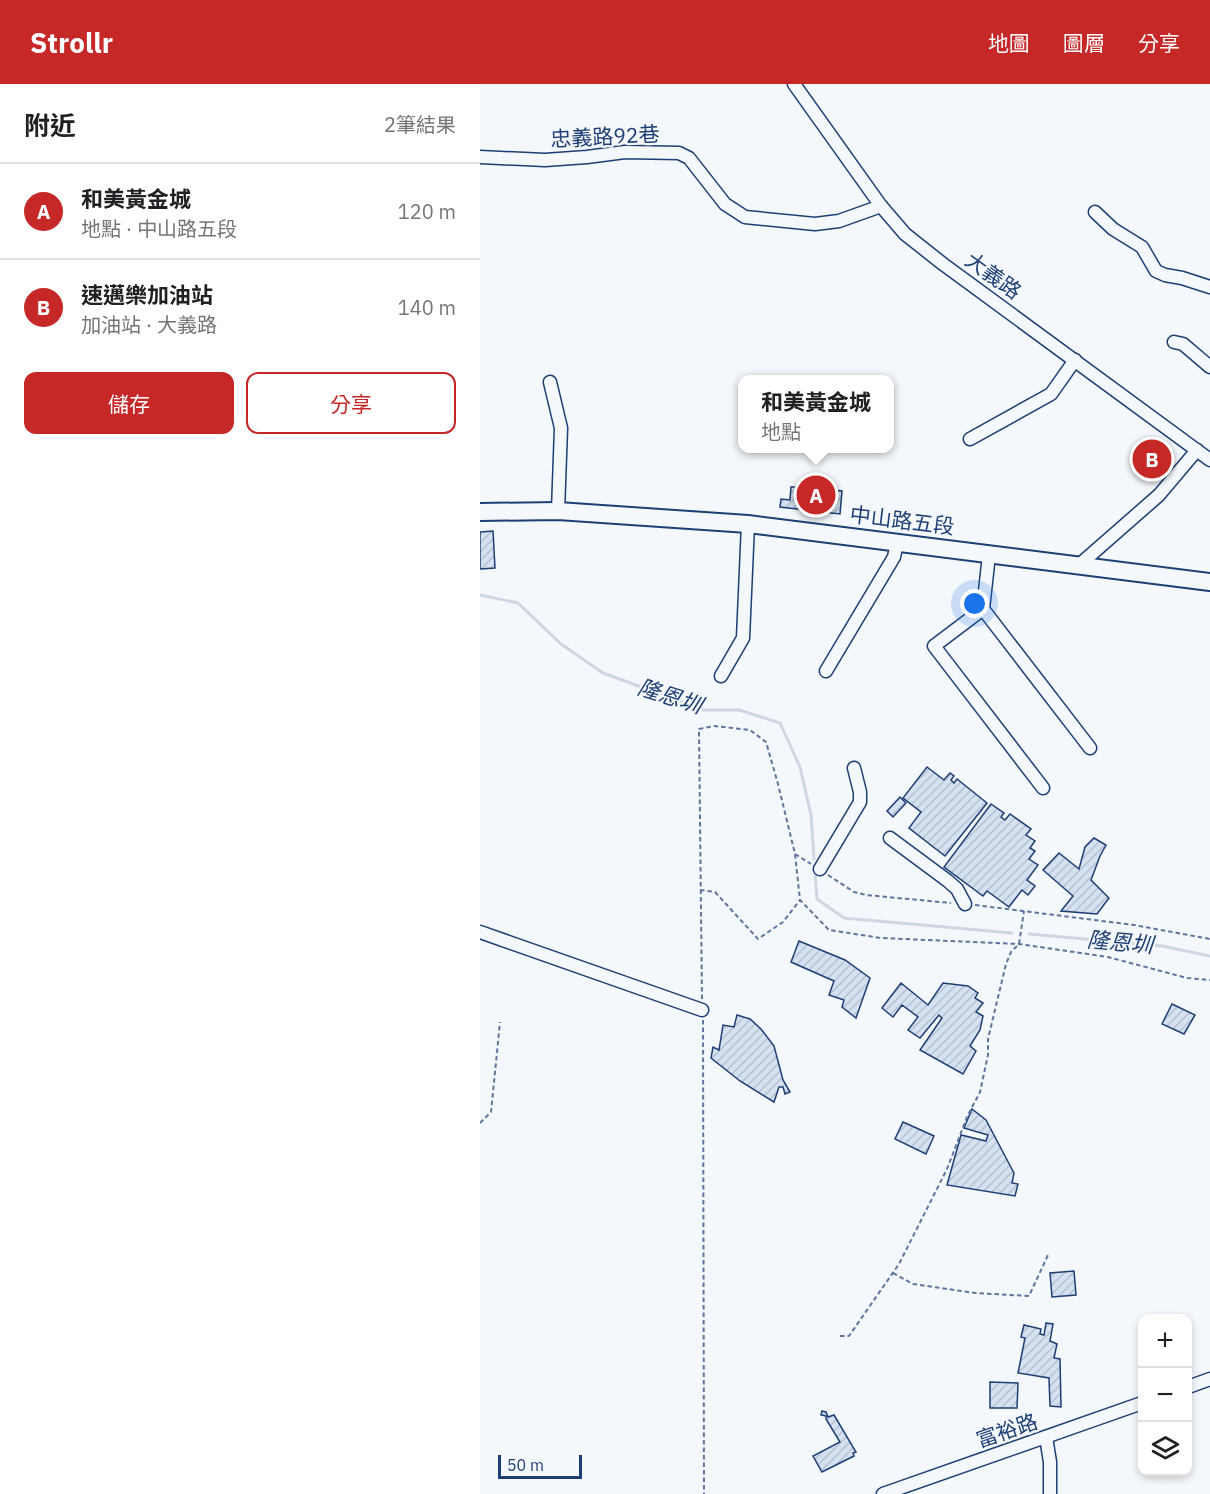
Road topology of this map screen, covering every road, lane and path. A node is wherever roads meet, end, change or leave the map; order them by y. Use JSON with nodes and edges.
{"nodes":[{"id":1,"x":794,"y":84,"type":"edge"},
{"id":2,"x":480,"y":157,"type":"edge"},
{"id":3,"x":881,"y":206,"type":"junction"},
{"id":4,"x":1095,"y":212,"type":"dead end"},
{"id":5,"x":1210,"y":287,"type":"edge"},
{"id":6,"x":1174,"y":342,"type":"dead end"},
{"id":7,"x":1075,"y":360,"type":"junction"},
{"id":8,"x":1210,"y":367,"type":"edge"},
{"id":9,"x":550,"y":382,"type":"dead end"},
{"id":10,"x":970,"y":439,"type":"dead end"},
{"id":11,"x":1197,"y":450,"type":"junction"},
{"id":12,"x":1210,"y":460,"type":"edge"},
{"id":13,"x":558,"y":511,"type":"junction"},
{"id":14,"x":480,"y":512,"type":"edge"},
{"id":15,"x":748,"y":524,"type":"junction"},
{"id":16,"x":897,"y":543,"type":"junction"},
{"id":17,"x":989,"y":555,"type":"junction"},
{"id":18,"x":1078,"y":566,"type":"junction"},
{"id":19,"x":1210,"y":582,"type":"edge"},
{"id":20,"x":984,"y":609,"type":"junction"},
{"id":21,"x":826,"y":671,"type":"dead end"},
{"id":22,"x":722,"y":676,"type":"dead end"},
{"id":23,"x":1090,"y":748,"type":"dead end"},
{"id":24,"x":854,"y":768,"type":"dead end"},
{"id":25,"x":1043,"y":788,"type":"dead end"},
{"id":26,"x":890,"y":838,"type":"dead end"},
{"id":27,"x":795,"y":855,"type":"junction"},
{"id":28,"x":820,"y":869,"type":"junction"},
{"id":29,"x":700,"y":890,"type":"junction"},
{"id":30,"x":800,"y":900,"type":"junction"},
{"id":31,"x":965,"y":904,"type":"junction"},
{"id":32,"x":1024,"y":911,"type":"junction"},
{"id":33,"x":480,"y":932,"type":"edge"},
{"id":34,"x":1210,"y":939,"type":"edge"},
{"id":35,"x":1019,"y":944,"type":"junction"},
{"id":36,"x":1210,"y":980,"type":"edge"},
{"id":37,"x":702,"y":1010,"type":"junction"},
{"id":38,"x":500,"y":1023,"type":"dead end"},
{"id":39,"x":480,"y":1123,"type":"edge"},
{"id":40,"x":1048,"y":1255,"type":"dead end"},
{"id":41,"x":893,"y":1273,"type":"junction"},
{"id":42,"x":840,"y":1336,"type":"dead end"},
{"id":43,"x":1210,"y":1379,"type":"edge"},
{"id":44,"x":1192,"y":1386,"type":"edge"},
{"id":45,"x":1138,"y":1405,"type":"edge"},
{"id":46,"x":1046,"y":1437,"type":"junction"},
{"id":47,"x":704,"y":1494,"type":"edge"},
{"id":48,"x":883,"y":1494,"type":"edge"},
{"id":49,"x":1050,"y":1494,"type":"edge"}],
"edges":[{"from":1,"to":3,"type":"street","name":"大義路"},
{"from":2,"to":3,"type":"street","name":"忠義路92巷"},
{"from":3,"to":7,"type":"street","name":"大義路"},
{"from":4,"to":5,"type":"street"},
{"from":6,"to":8,"type":"street"},
{"from":7,"to":10,"type":"street"},
{"from":7,"to":11,"type":"street","name":"大義路"},
{"from":9,"to":13,"type":"street"},
{"from":11,"to":12,"type":"street","name":"大義路"},
{"from":11,"to":18,"type":"street"},
{"from":13,"to":14,"type":"main road","name":"中山路五段"},
{"from":13,"to":15,"type":"main road","name":"中山路五段"},
{"from":15,"to":16,"type":"main road","name":"中山路五段"},
{"from":15,"to":22,"type":"street"},
{"from":16,"to":17,"type":"main road","name":"中山路五段"},
{"from":16,"to":21,"type":"street"},
{"from":17,"to":18,"type":"main road","name":"中山路五段"},
{"from":17,"to":20,"type":"street"},
{"from":18,"to":19,"type":"main road","name":"中山路五段"},
{"from":20,"to":23,"type":"street"},
{"from":20,"to":25,"type":"street"},
{"from":24,"to":28,"type":"street"},
{"from":26,"to":31,"type":"street"},
{"from":27,"to":28,"type":"path"},
{"from":27,"to":29,"type":"path"},
{"from":27,"to":30,"type":"path"},
{"from":28,"to":31,"type":"path"},
{"from":29,"to":30,"type":"path"},
{"from":29,"to":37,"type":"path"},
{"from":30,"to":35,"type":"path"},
{"from":31,"to":32,"type":"path"},
{"from":32,"to":34,"type":"path"},
{"from":32,"to":35,"type":"path"},
{"from":33,"to":37,"type":"street"},
{"from":35,"to":36,"type":"path"},
{"from":35,"to":41,"type":"path"},
{"from":37,"to":47,"type":"path"},
{"from":38,"to":39,"type":"path"},
{"from":40,"to":41,"type":"path"},
{"from":41,"to":42,"type":"path"},
{"from":43,"to":44,"type":"street"},
{"from":45,"to":46,"type":"street","name":"富裕路"},
{"from":46,"to":48,"type":"street","name":"富裕路"},
{"from":46,"to":49,"type":"street"}]}
